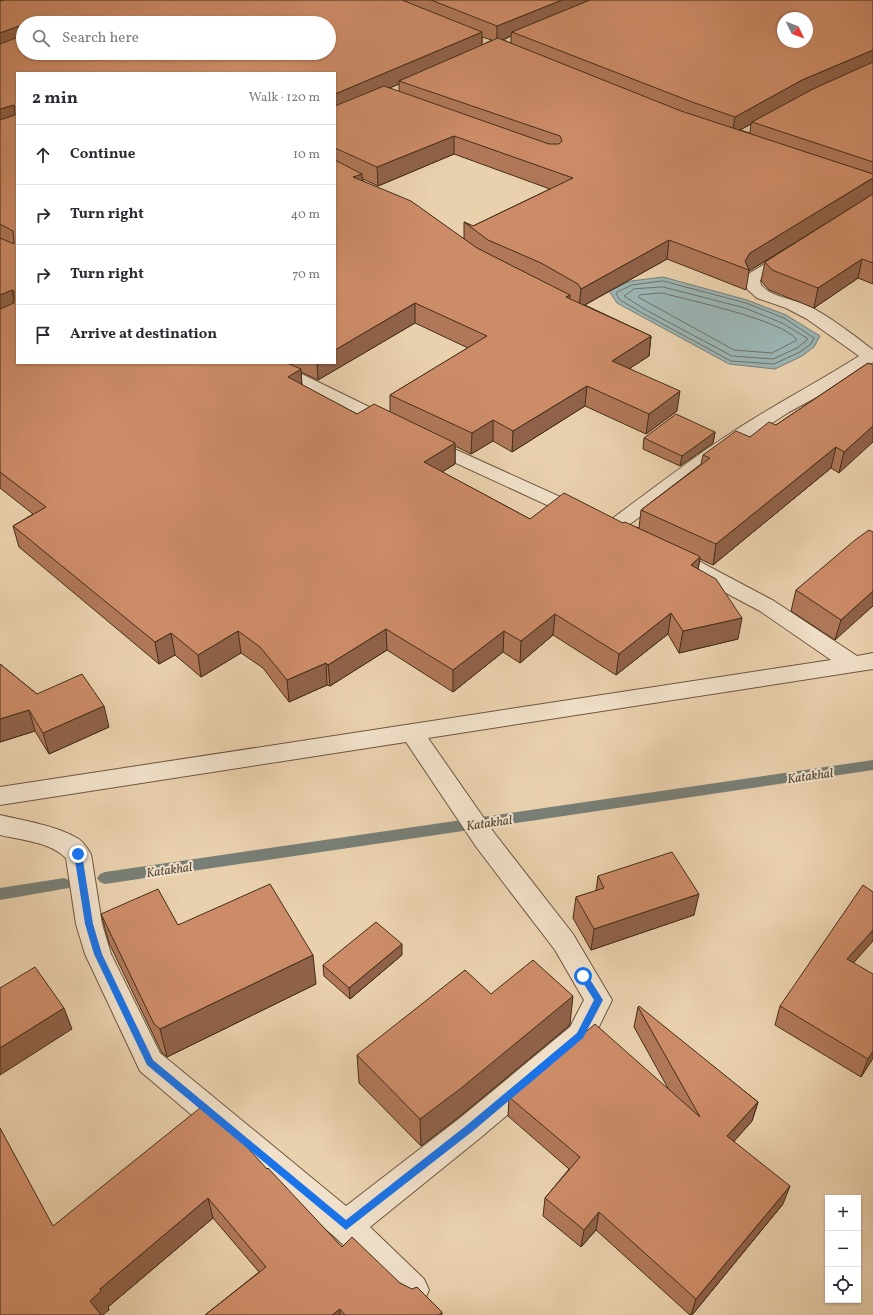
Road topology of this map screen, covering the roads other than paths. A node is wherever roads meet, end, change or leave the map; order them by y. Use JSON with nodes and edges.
{"nodes":[{"id":1,"x":800,"y":248,"type":"edge"},
{"id":2,"x":872,"y":356,"type":"edge"},
{"id":3,"x":268,"y":364,"type":"edge"},
{"id":4,"x":612,"y":528,"type":"junction"},
{"id":5,"x":631,"y":536,"type":"edge"},
{"id":6,"x":656,"y":548,"type":"edge"},
{"id":7,"x":863,"y":663,"type":"edge"},
{"id":8,"x":412,"y":733,"type":"junction"},
{"id":9,"x":0,"y":796,"type":"edge"},
{"id":10,"x":0,"y":826,"type":"edge"},
{"id":11,"x":346,"y":1226,"type":"junction"},
{"id":12,"x":413,"y":1290,"type":"edge"}],
"edges":[{"from":1,"to":2,"type":"street"},
{"from":2,"to":4,"type":"street"},
{"from":3,"to":4,"type":"street"},
{"from":4,"to":5,"type":"street"},
{"from":6,"to":7,"type":"street"},
{"from":7,"to":8,"type":"street"},
{"from":8,"to":9,"type":"street"},
{"from":8,"to":11,"type":"street"},
{"from":10,"to":11,"type":"street"},
{"from":11,"to":12,"type":"street"}]}
